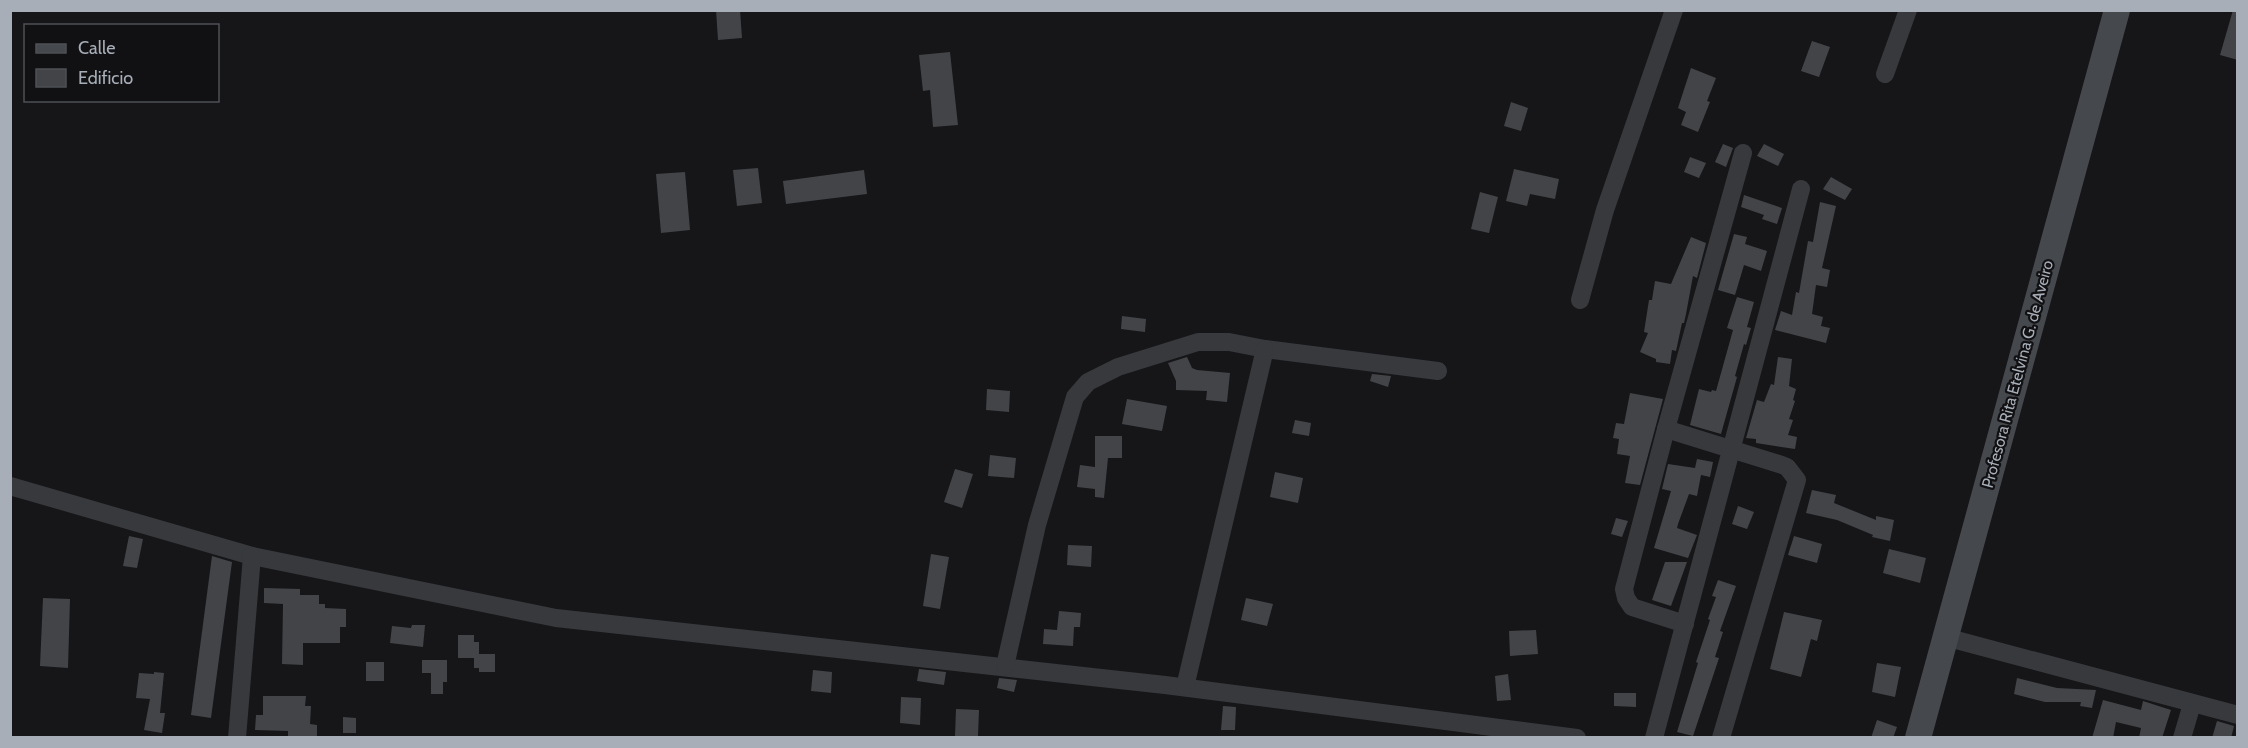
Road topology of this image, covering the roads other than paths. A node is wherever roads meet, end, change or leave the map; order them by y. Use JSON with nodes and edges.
{"nodes":[{"id":1,"x":1674,"y":10,"type":"edge"},
{"id":2,"x":1908,"y":10,"type":"edge"},
{"id":3,"x":2113,"y":11,"type":"edge"},
{"id":4,"x":1885,"y":74,"type":"dead end"},
{"id":5,"x":1743,"y":153,"type":"dead end"},
{"id":6,"x":1801,"y":189,"type":"dead end"},
{"id":7,"x":1580,"y":300,"type":"dead end"},
{"id":8,"x":1265,"y":349,"type":"junction"},
{"id":9,"x":1438,"y":371,"type":"dead end"},
{"id":10,"x":1666,"y":429,"type":"junction"},
{"id":11,"x":1732,"y":449,"type":"junction"},
{"id":12,"x":10,"y":486,"type":"edge"},
{"id":13,"x":252,"y":556,"type":"junction"},
{"id":14,"x":1685,"y":624,"type":"junction"},
{"id":15,"x":1945,"y":637,"type":"junction"},
{"id":16,"x":1005,"y":666,"type":"junction"},
{"id":17,"x":1185,"y":687,"type":"junction"},
{"id":18,"x":2192,"y":704,"type":"junction"},
{"id":19,"x":2238,"y":715,"type":"edge"},
{"id":20,"x":237,"y":738,"type":"edge"},
{"id":21,"x":1577,"y":738,"type":"edge"},
{"id":22,"x":1654,"y":738,"type":"edge"},
{"id":23,"x":1720,"y":738,"type":"edge"},
{"id":24,"x":1918,"y":738,"type":"edge"},
{"id":25,"x":2182,"y":738,"type":"edge"}],
"edges":[{"from":1,"to":7,"type":"street"},
{"from":2,"to":4,"type":"street"},
{"from":3,"to":15,"type":"street","name":"Profesora Rita Etelvina G. de Aveiro"},
{"from":5,"to":10,"type":"street"},
{"from":6,"to":11,"type":"street"},
{"from":8,"to":9,"type":"street"},
{"from":8,"to":16,"type":"street"},
{"from":8,"to":17,"type":"street"},
{"from":10,"to":11,"type":"street"},
{"from":10,"to":14,"type":"street"},
{"from":11,"to":14,"type":"street"},
{"from":11,"to":23,"type":"street"},
{"from":12,"to":13,"type":"street"},
{"from":13,"to":16,"type":"street"},
{"from":13,"to":20,"type":"street"},
{"from":14,"to":22,"type":"street"},
{"from":15,"to":18,"type":"street"},
{"from":15,"to":24,"type":"street","name":"Profesora Rita Etelvina G. de Aveiro"},
{"from":16,"to":17,"type":"street"},
{"from":17,"to":21,"type":"street"},
{"from":18,"to":19,"type":"street"},
{"from":18,"to":25,"type":"street"}]}
